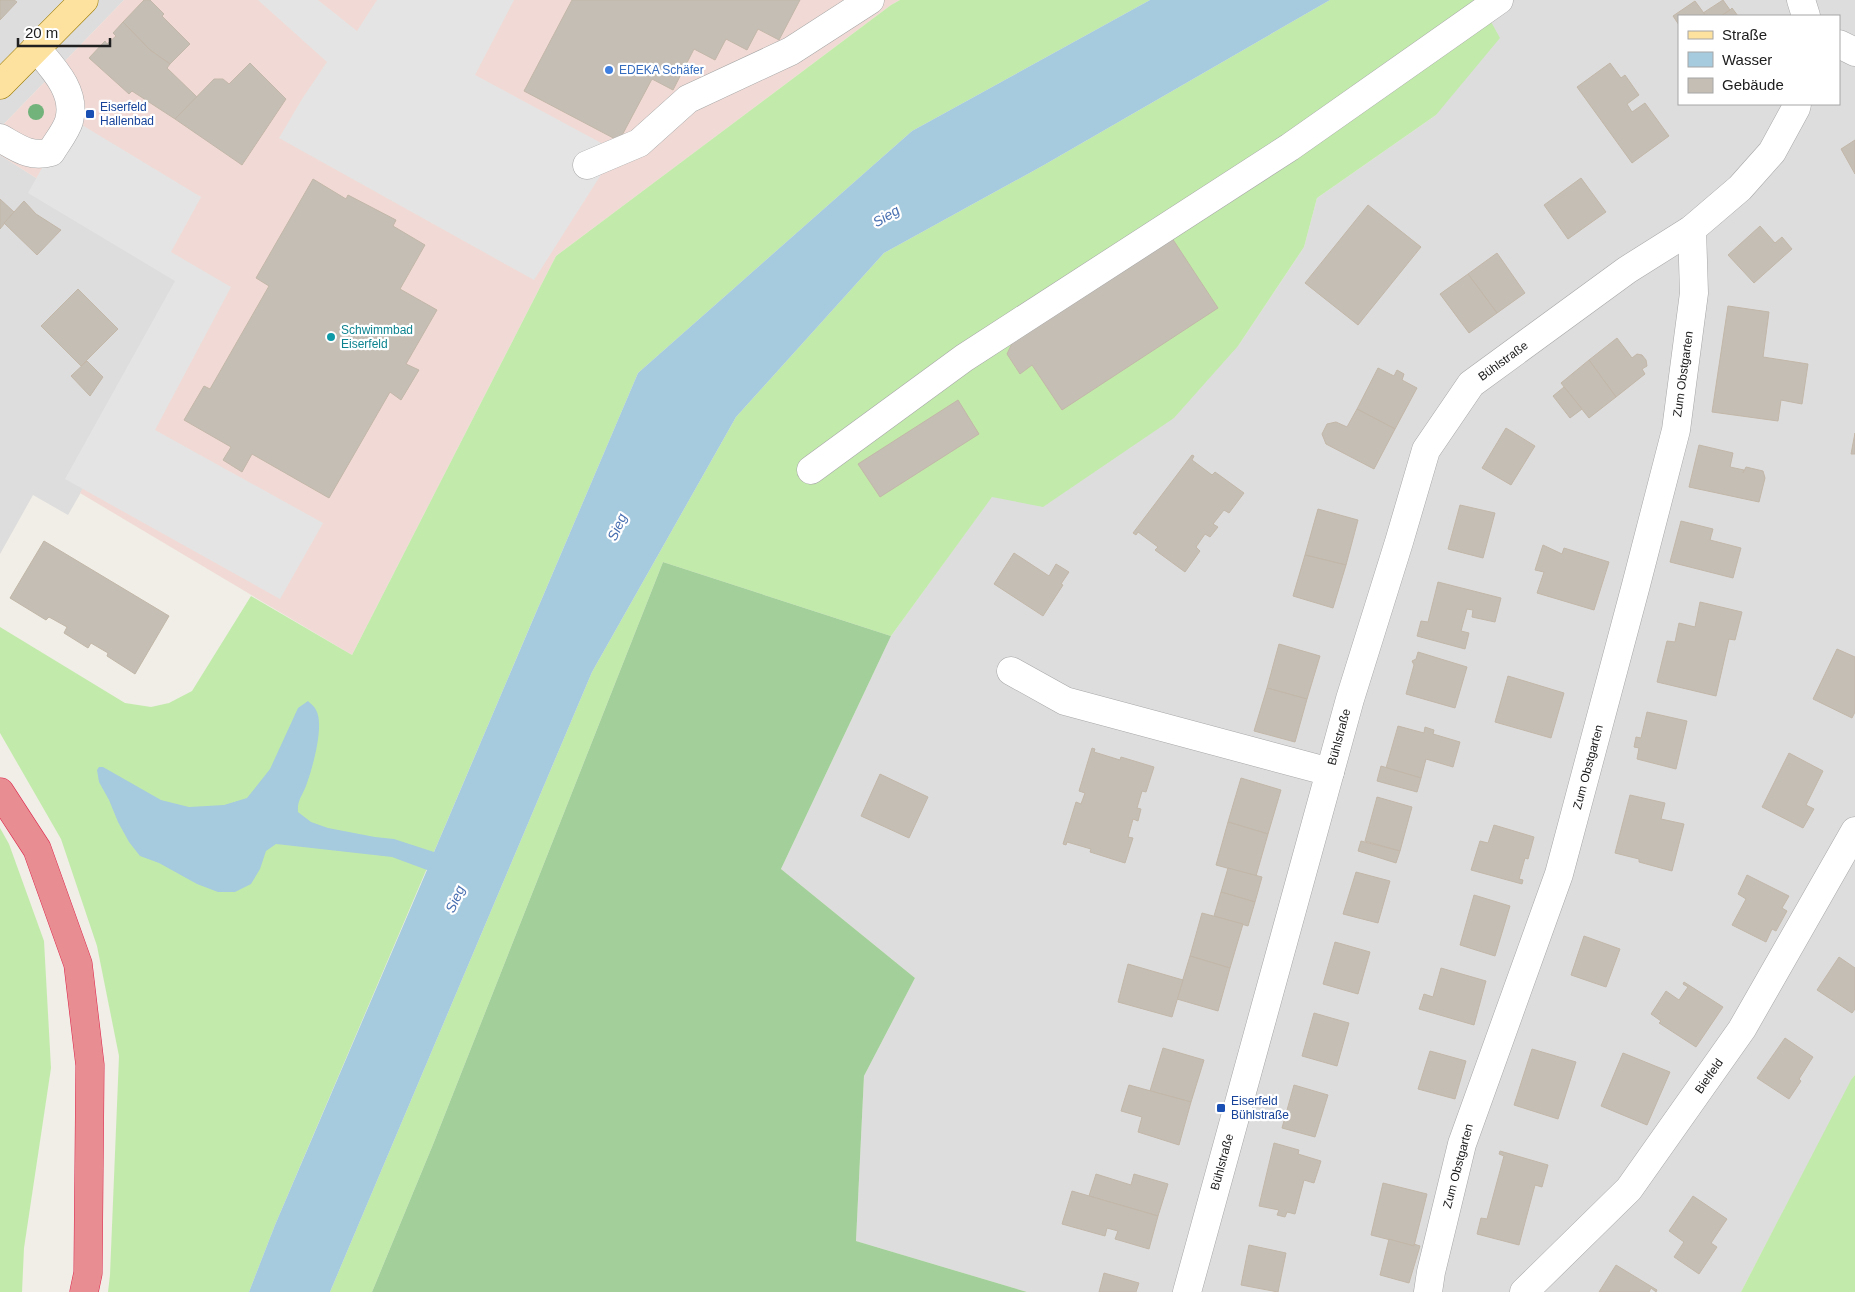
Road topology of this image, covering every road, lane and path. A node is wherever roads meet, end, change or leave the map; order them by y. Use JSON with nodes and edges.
{"nodes":[{"id":1,"x":84,"y":0,"type":"edge"},
{"id":2,"x":870,"y":0,"type":"edge"},
{"id":3,"x":1499,"y":0,"type":"edge"},
{"id":4,"x":1801,"y":0,"type":"edge"},
{"id":5,"x":1806,"y":15,"type":"edge"},
{"id":6,"x":1840,"y":44,"type":"edge"},
{"id":7,"x":36,"y":48,"type":"junction"},
{"id":8,"x":1855,"y":52,"type":"edge"},
{"id":9,"x":0,"y":85,"type":"edge"},
{"id":10,"x":1797,"y":105,"type":"edge"},
{"id":11,"x":0,"y":138,"type":"edge"},
{"id":12,"x":587,"y":165,"type":"dead end"},
{"id":13,"x":1692,"y":229,"type":"junction"},
{"id":14,"x":811,"y":470,"type":"dead end"},
{"id":15,"x":1011,"y":671,"type":"dead end"},
{"id":16,"x":1330,"y":772,"type":"junction"},
{"id":17,"x":0,"y":792,"type":"edge"},
{"id":18,"x":1855,"y":831,"type":"edge"},
{"id":19,"x":84,"y":1292,"type":"edge"},
{"id":20,"x":1187,"y":1292,"type":"edge"},
{"id":21,"x":1428,"y":1292,"type":"edge"},
{"id":22,"x":1524,"y":1292,"type":"edge"}],
"edges":[{"from":1,"to":7,"type":"main road"},
{"from":2,"to":12,"type":"street"},
{"from":3,"to":14,"type":"street"},
{"from":4,"to":5,"type":"street"},
{"from":6,"to":8,"type":"street"},
{"from":7,"to":9,"type":"main road"},
{"from":7,"to":11,"type":"street"},
{"from":10,"to":13,"type":"street","name":"Bühlstraße"},
{"from":13,"to":16,"type":"street","name":"Bühlstraße"},
{"from":13,"to":21,"type":"street","name":"Zum Obstgarten"},
{"from":15,"to":16,"type":"street","name":"Bühlstraße"},
{"from":16,"to":20,"type":"street","name":"Bühlstraße"},
{"from":17,"to":19,"type":"highway"},
{"from":18,"to":22,"type":"street","name":"Bielfeld"}]}
